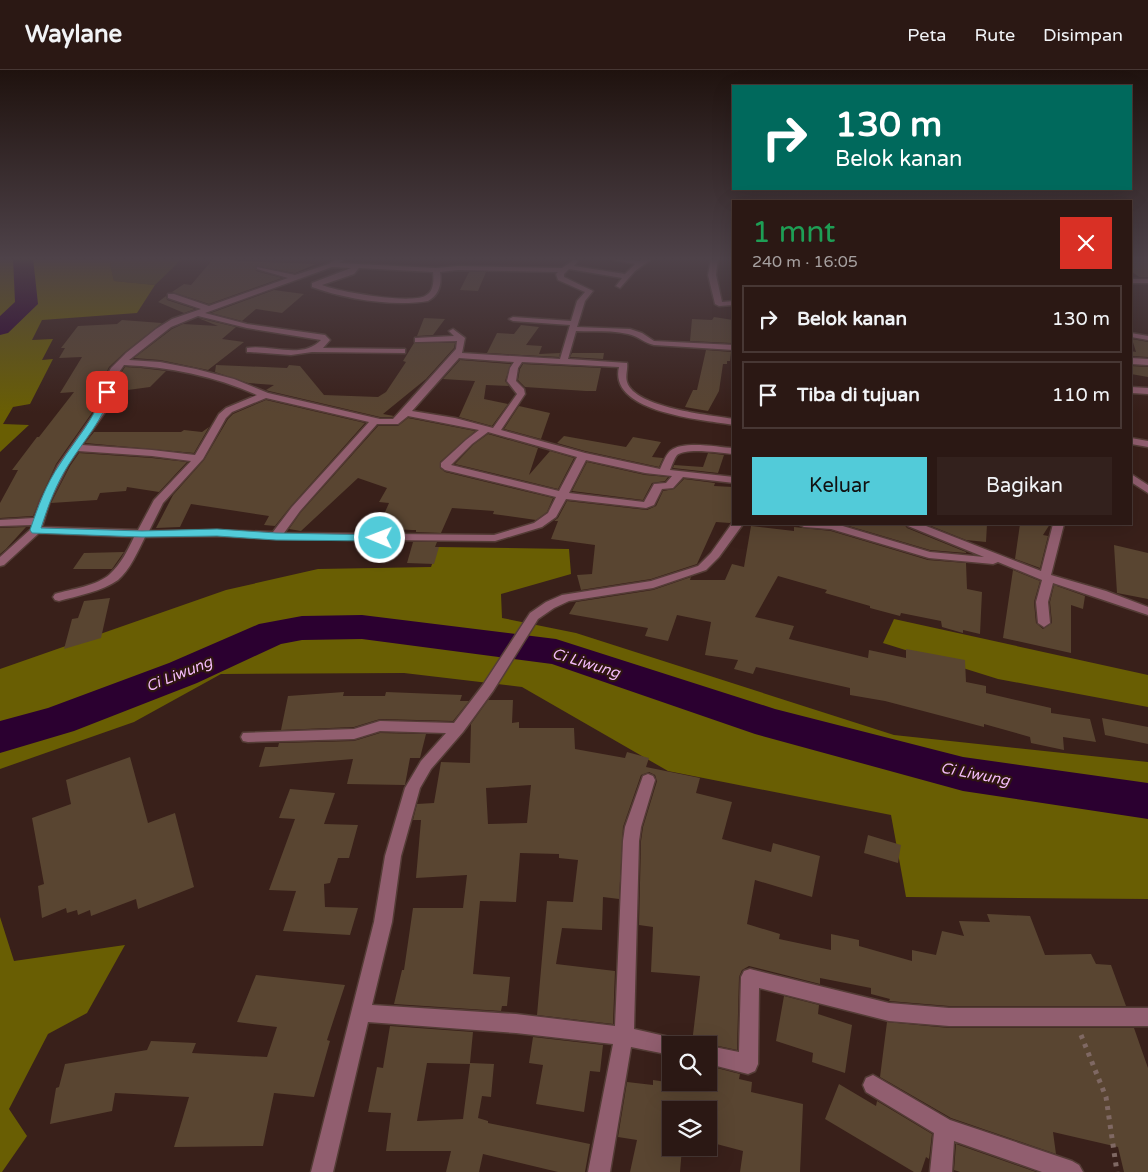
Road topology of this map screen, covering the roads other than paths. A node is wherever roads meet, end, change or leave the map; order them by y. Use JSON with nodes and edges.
{"nodes":[{"id":1,"x":208,"y":309,"type":"edge"},
{"id":2,"x":580,"y":309,"type":"edge"},
{"id":3,"x":197,"y":313,"type":"junction"},
{"id":4,"x":513,"y":319,"type":"dead end"},
{"id":5,"x":574,"y":326,"type":"junction"},
{"id":6,"x":453,"y":331,"type":"dead end"},
{"id":7,"x":1132,"y":335,"type":"edge"},
{"id":8,"x":461,"y":338,"type":"junction"},
{"id":9,"x":1148,"y":338,"type":"edge"},
{"id":10,"x":418,"y":340,"type":"dead end"},
{"id":11,"x":732,"y":348,"type":"edge"},
{"id":12,"x":250,"y":350,"type":"dead end"},
{"id":13,"x":313,"y":350,"type":"junction"},
{"id":14,"x":402,"y":351,"type":"dead end"},
{"id":15,"x":457,"y":355,"type":"junction"},
{"id":16,"x":519,"y":361,"type":"junction"},
{"id":17,"x":1132,"y":361,"type":"edge"},
{"id":18,"x":123,"y":362,"type":"junction"},
{"id":19,"x":563,"y":362,"type":"junction"},
{"id":20,"x":1148,"y":362,"type":"edge"},
{"id":21,"x":1132,"y":390,"type":"edge"},
{"id":22,"x":1148,"y":391,"type":"edge"},
{"id":23,"x":266,"y":395,"type":"junction"},
{"id":24,"x":405,"y":412,"type":"junction"},
{"id":25,"x":375,"y":421,"type":"junction"},
{"id":26,"x":732,"y":422,"type":"edge"},
{"id":27,"x":491,"y":430,"type":"junction"},
{"id":28,"x":1132,"y":441,"type":"edge"},
{"id":29,"x":1148,"y":444,"type":"edge"},
{"id":30,"x":74,"y":448,"type":"junction"},
{"id":31,"x":732,"y":450,"type":"edge"},
{"id":32,"x":583,"y":456,"type":"junction"},
{"id":33,"x":198,"y":460,"type":"junction"},
{"id":34,"x":664,"y":472,"type":"junction"},
{"id":35,"x":679,"y":475,"type":"junction"},
{"id":36,"x":1132,"y":477,"type":"edge"},
{"id":37,"x":732,"y":480,"type":"edge"},
{"id":38,"x":1148,"y":490,"type":"edge"},
{"id":39,"x":563,"y":495,"type":"junction"},
{"id":40,"x":0,"y":523,"type":"edge"},
{"id":41,"x":736,"y":525,"type":"edge"},
{"id":42,"x":834,"y":525,"type":"edge"},
{"id":43,"x":914,"y":525,"type":"edge"},
{"id":44,"x":1059,"y":525,"type":"edge"},
{"id":45,"x":38,"y":526,"type":"junction"},
{"id":46,"x":142,"y":534,"type":"junction"},
{"id":47,"x":276,"y":536,"type":"junction"},
{"id":48,"x":1003,"y":561,"type":"junction"},
{"id":49,"x":0,"y":563,"type":"edge"},
{"id":50,"x":1047,"y":578,"type":"junction"},
{"id":51,"x":59,"y":597,"type":"dead end"},
{"id":52,"x":1148,"y":611,"type":"edge"},
{"id":53,"x":1044,"y":623,"type":"dead end"},
{"id":54,"x":458,"y":728,"type":"junction"},
{"id":55,"x":248,"y":737,"type":"dead end"},
{"id":56,"x":648,"y":780,"type":"dead end"},
{"id":57,"x":360,"y":1013,"type":"junction"},
{"id":58,"x":1148,"y":1017,"type":"edge"},
{"id":59,"x":624,"y":1035,"type":"junction"},
{"id":60,"x":662,"y":1044,"type":"edge"},
{"id":61,"x":717,"y":1057,"type":"edge"},
{"id":62,"x":873,"y":1085,"type":"dead end"},
{"id":63,"x":945,"y":1128,"type":"junction"},
{"id":64,"x":322,"y":1172,"type":"edge"},
{"id":65,"x":599,"y":1172,"type":"edge"},
{"id":66,"x":941,"y":1172,"type":"edge"},
{"id":67,"x":1072,"y":1172,"type":"edge"}],
"edges":[{"from":1,"to":3,"type":"street"},
{"from":2,"to":5,"type":"street"},
{"from":3,"to":13,"type":"street"},
{"from":3,"to":18,"type":"street"},
{"from":4,"to":5,"type":"street"},
{"from":5,"to":11,"type":"street"},
{"from":5,"to":19,"type":"street"},
{"from":6,"to":8,"type":"street"},
{"from":7,"to":9,"type":"street"},
{"from":8,"to":10,"type":"street"},
{"from":8,"to":15,"type":"street"},
{"from":12,"to":13,"type":"street"},
{"from":13,"to":14,"type":"street"},
{"from":15,"to":16,"type":"street"},
{"from":15,"to":24,"type":"street"},
{"from":16,"to":19,"type":"street"},
{"from":16,"to":27,"type":"street"},
{"from":17,"to":20,"type":"street"},
{"from":18,"to":23,"type":"street"},
{"from":18,"to":30,"type":"street"},
{"from":19,"to":26,"type":"street"},
{"from":21,"to":22,"type":"street"},
{"from":23,"to":25,"type":"street"},
{"from":23,"to":33,"type":"street"},
{"from":24,"to":25,"type":"street"},
{"from":24,"to":27,"type":"street"},
{"from":25,"to":47,"type":"street"},
{"from":27,"to":32,"type":"street"},
{"from":27,"to":39,"type":"street"},
{"from":28,"to":29,"type":"street"},
{"from":30,"to":33,"type":"street"},
{"from":30,"to":45,"type":"street"},
{"from":31,"to":34,"type":"street"},
{"from":32,"to":34,"type":"street"},
{"from":32,"to":39,"type":"street"},
{"from":33,"to":46,"type":"street"},
{"from":34,"to":35,"type":"street"},
{"from":35,"to":37,"type":"street"},
{"from":35,"to":39,"type":"street"},
{"from":36,"to":38,"type":"street"},
{"from":39,"to":47,"type":"street"},
{"from":40,"to":45,"type":"street"},
{"from":41,"to":54,"type":"street"},
{"from":42,"to":48,"type":"street"},
{"from":43,"to":48,"type":"street"},
{"from":44,"to":50,"type":"street"},
{"from":45,"to":46,"type":"street"},
{"from":45,"to":49,"type":"street"},
{"from":46,"to":47,"type":"street"},
{"from":46,"to":51,"type":"street"},
{"from":48,"to":50,"type":"street"},
{"from":50,"to":52,"type":"street"},
{"from":50,"to":53,"type":"street"},
{"from":54,"to":55,"type":"street"},
{"from":54,"to":57,"type":"street"},
{"from":56,"to":59,"type":"street"},
{"from":57,"to":59,"type":"street"},
{"from":57,"to":64,"type":"street"},
{"from":58,"to":61,"type":"street"},
{"from":59,"to":60,"type":"street"},
{"from":59,"to":65,"type":"street"},
{"from":62,"to":63,"type":"street"},
{"from":63,"to":66,"type":"street"},
{"from":63,"to":67,"type":"street"}]}
